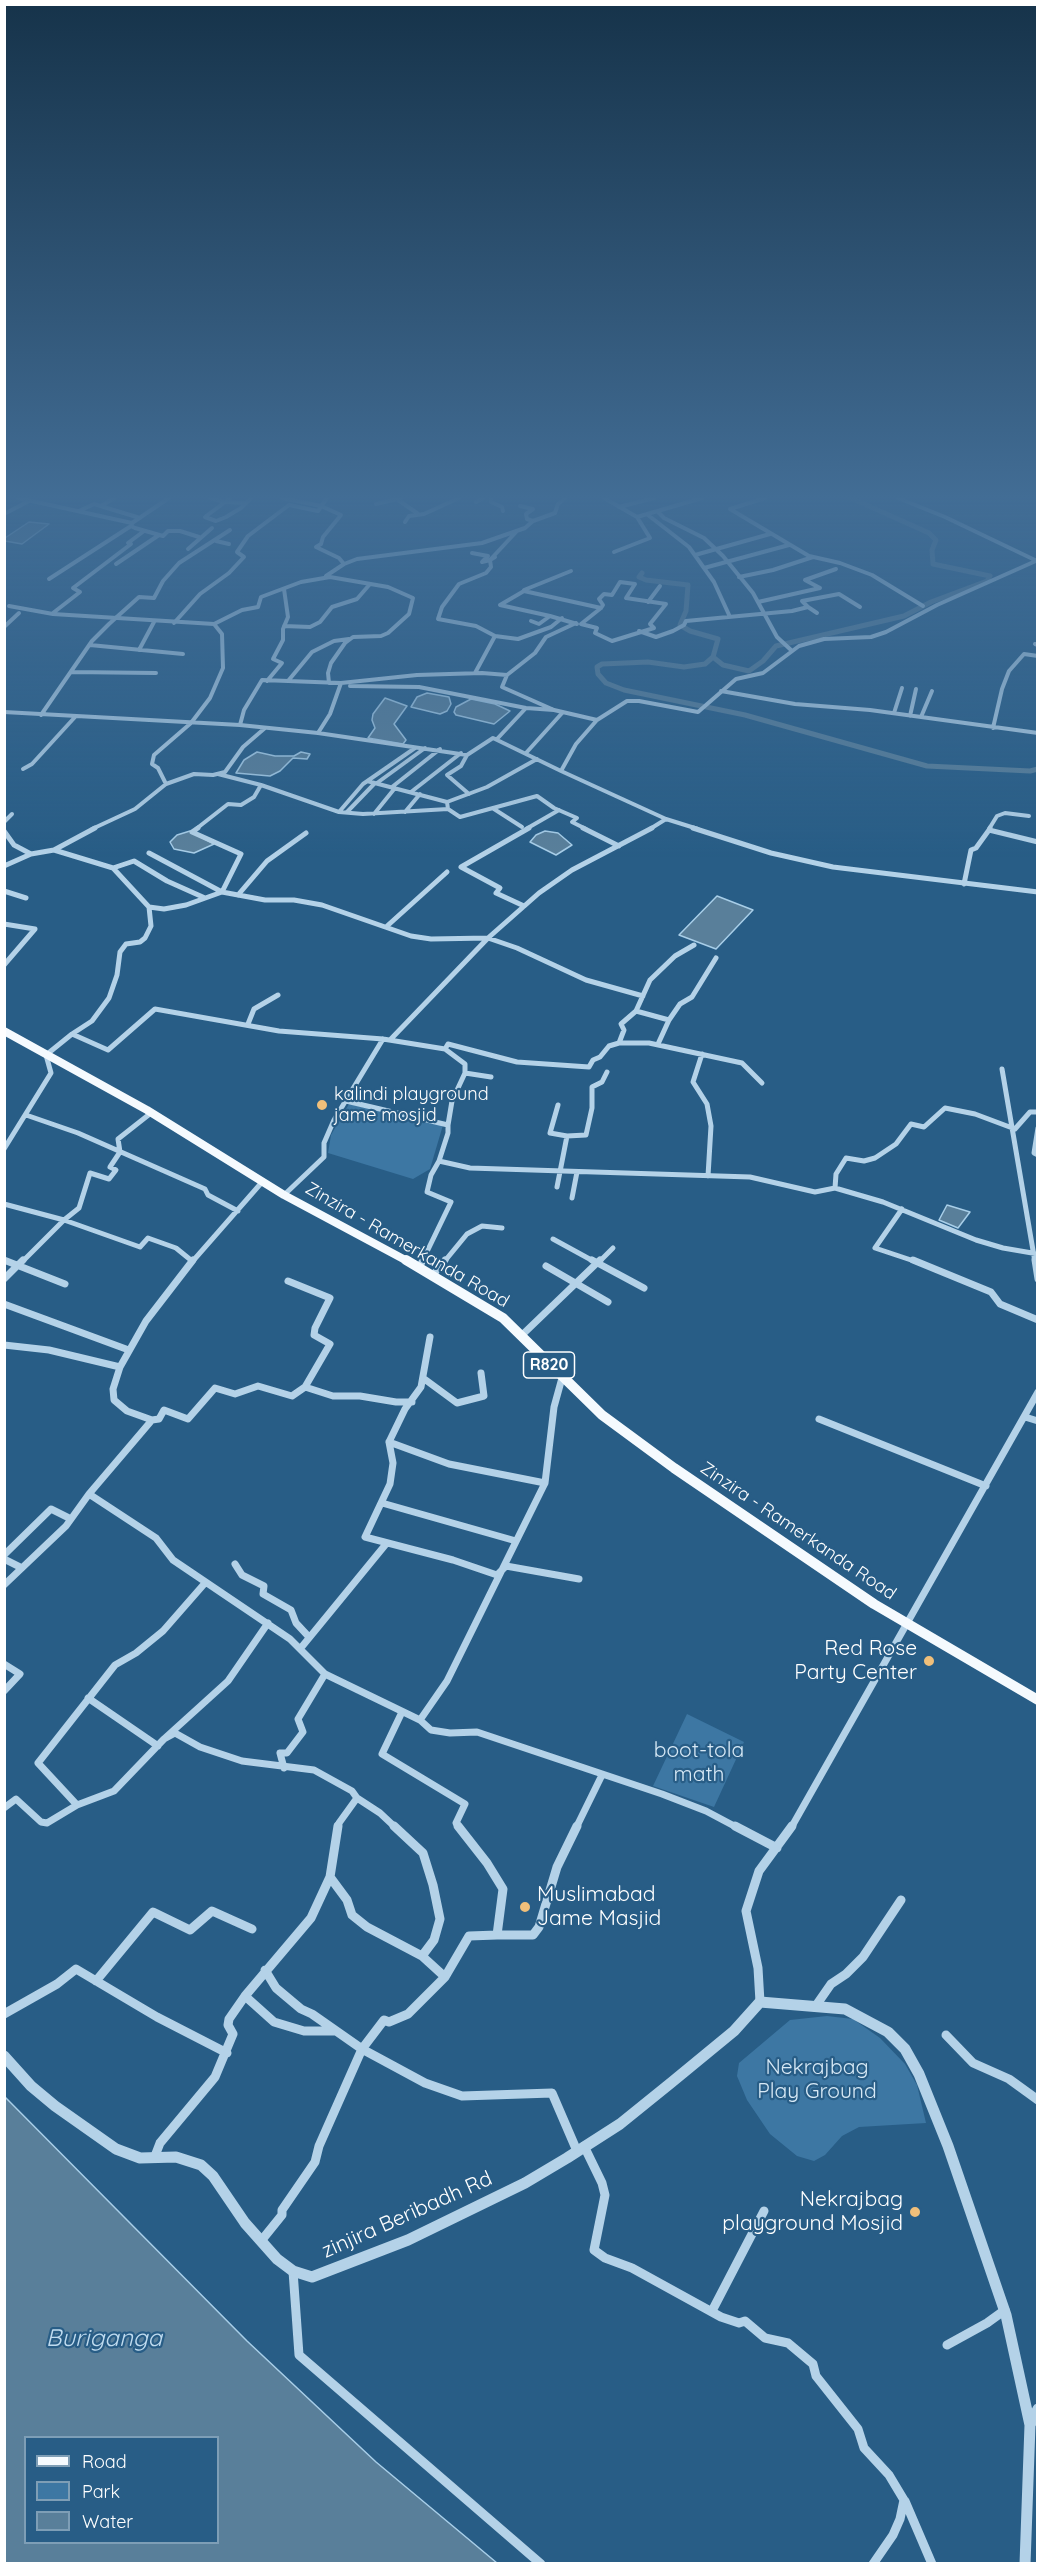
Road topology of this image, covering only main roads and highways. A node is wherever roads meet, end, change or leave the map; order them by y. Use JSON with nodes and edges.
{"nodes":[{"id":1,"x":4,"y":1031,"type":"edge"},
{"id":2,"x":1038,"y":1700,"type":"edge"}],
"edges":[{"from":1,"to":2,"type":"main road","name":"Zinzira - Ramerkanda Road","number":"R820"}]}
